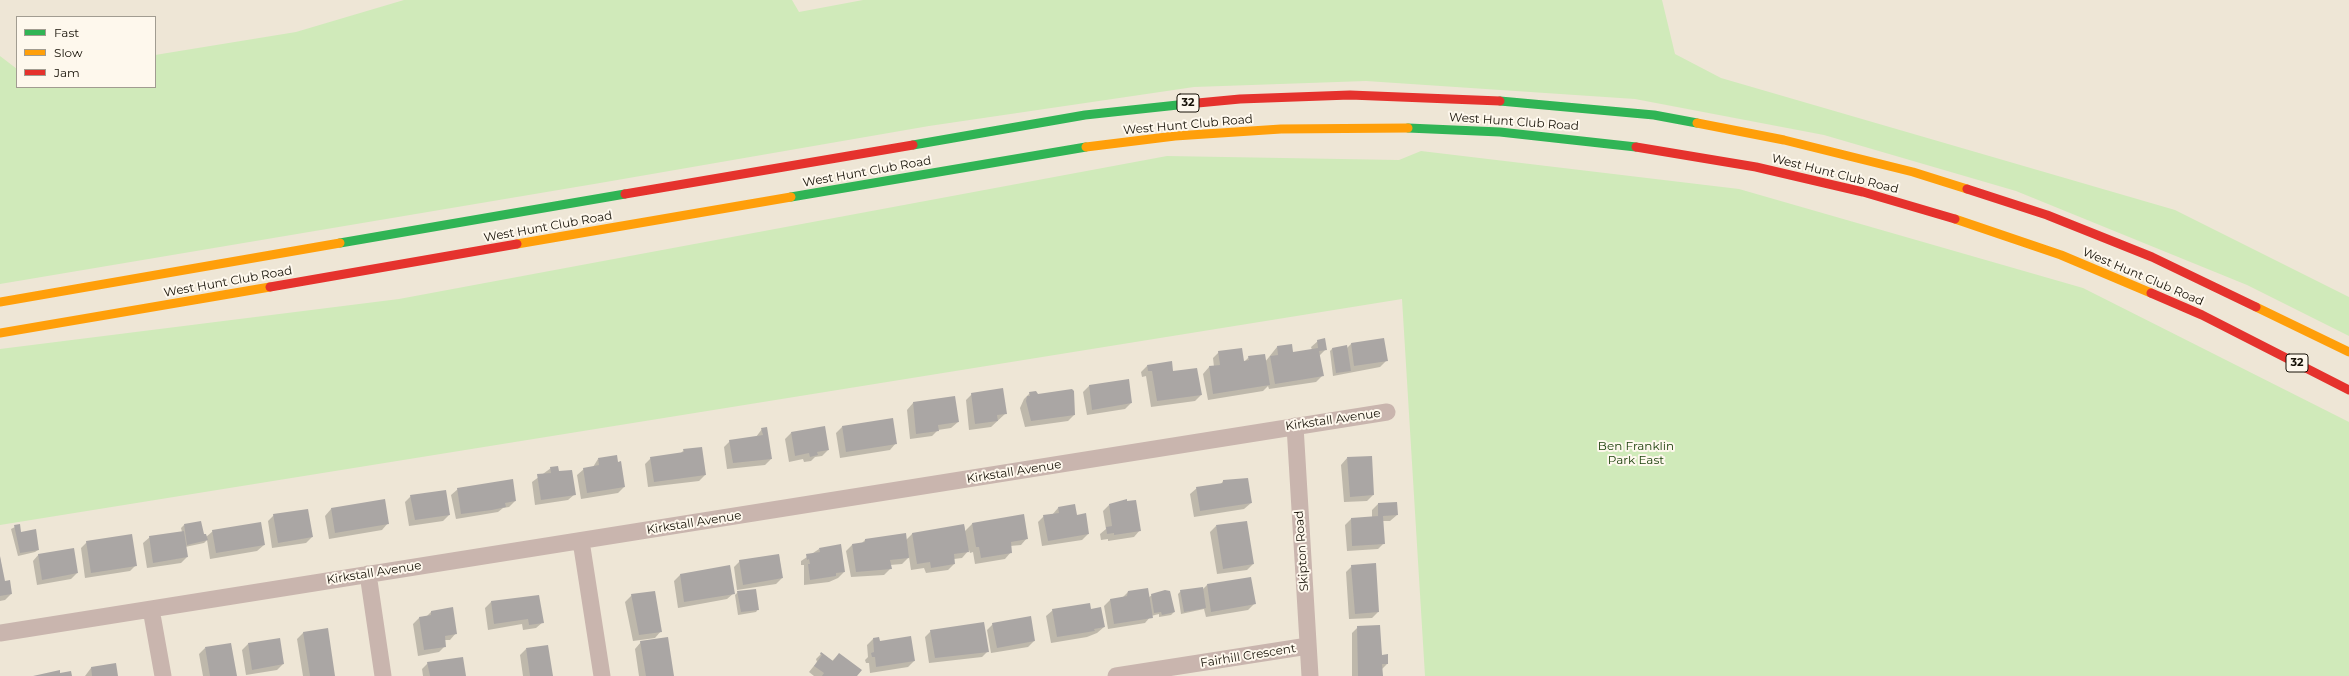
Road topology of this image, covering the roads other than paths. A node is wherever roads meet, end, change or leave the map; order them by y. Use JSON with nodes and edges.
{"nodes":[{"id":1,"x":0,"y":302,"type":"edge"},
{"id":2,"x":0,"y":333,"type":"edge"},
{"id":3,"x":2349,"y":352,"type":"edge"},
{"id":4,"x":2349,"y":390,"type":"edge"},
{"id":5,"x":1387,"y":412,"type":"dead end"},
{"id":6,"x":1295,"y":426,"type":"junction"},
{"id":7,"x":581,"y":541,"type":"junction"},
{"id":8,"x":368,"y":574,"type":"junction"},
{"id":9,"x":151,"y":609,"type":"junction"},
{"id":10,"x":0,"y":633,"type":"edge"},
{"id":11,"x":1308,"y":646,"type":"junction"},
{"id":12,"x":163,"y":676,"type":"edge"},
{"id":13,"x":383,"y":676,"type":"edge"},
{"id":14,"x":602,"y":676,"type":"edge"},
{"id":15,"x":1116,"y":676,"type":"edge"},
{"id":16,"x":1310,"y":676,"type":"edge"}],
"edges":[{"from":1,"to":3,"type":"main road","name":"West Hunt Club Road","number":"32"},
{"from":2,"to":4,"type":"main road","name":"West Hunt Club Road","number":"32"},
{"from":5,"to":6,"type":"street","name":"Kirkstall Avenue"},
{"from":6,"to":7,"type":"street","name":"Kirkstall Avenue"},
{"from":6,"to":11,"type":"street","name":"Skipton Road"},
{"from":7,"to":8,"type":"street","name":"Kirkstall Avenue"},
{"from":7,"to":14,"type":"street"},
{"from":8,"to":9,"type":"street","name":"Kirkstall Avenue"},
{"from":8,"to":13,"type":"street"},
{"from":9,"to":10,"type":"street","name":"Kirkstall Avenue"},
{"from":9,"to":12,"type":"street"},
{"from":11,"to":15,"type":"street","name":"Fairhill Crescent"},
{"from":11,"to":16,"type":"street","name":"Skipton Road"}]}
